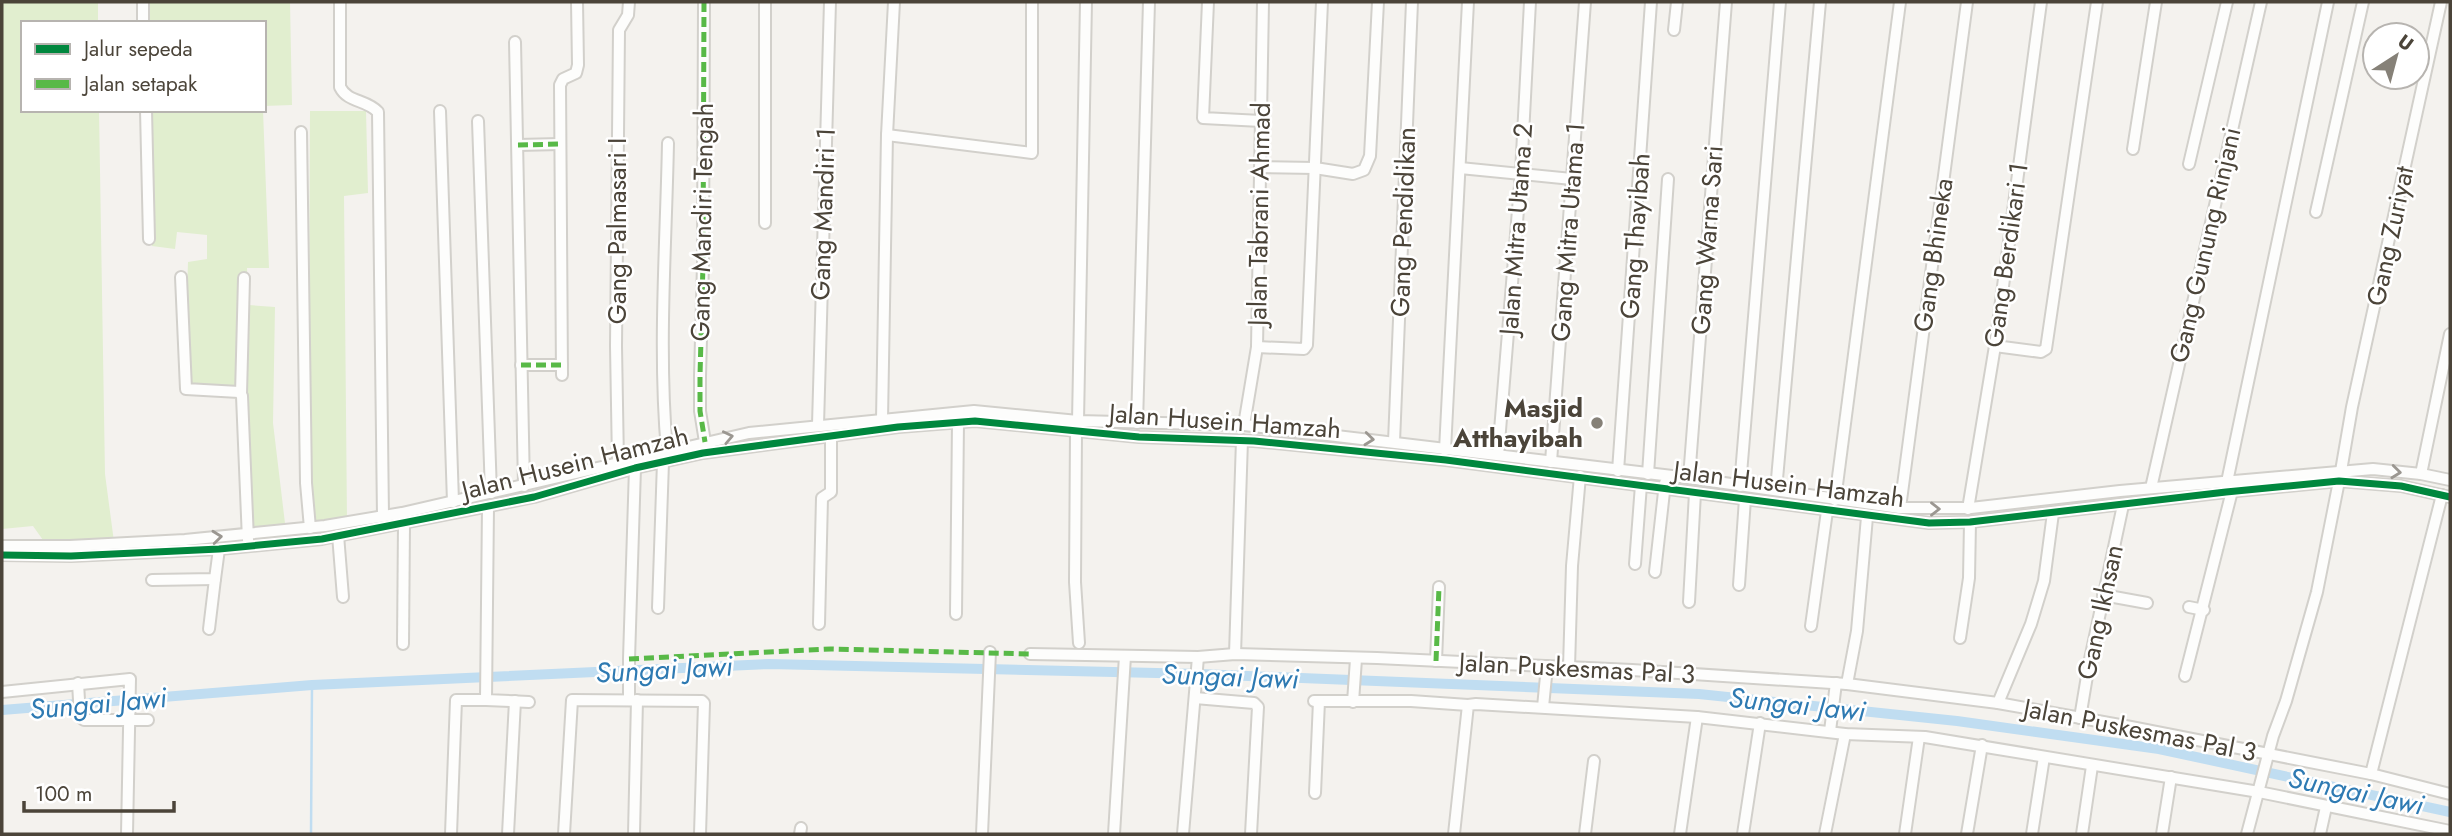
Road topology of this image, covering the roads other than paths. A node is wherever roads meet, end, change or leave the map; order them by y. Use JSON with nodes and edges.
{"nodes":[{"id":1,"x":143,"y":2,"type":"edge"},
{"id":2,"x":340,"y":2,"type":"edge"},
{"id":3,"x":577,"y":2,"type":"edge"},
{"id":4,"x":629,"y":2,"type":"edge"},
{"id":5,"x":704,"y":2,"type":"edge"},
{"id":6,"x":765,"y":2,"type":"edge"},
{"id":7,"x":830,"y":2,"type":"edge"},
{"id":8,"x":894,"y":2,"type":"edge"},
{"id":9,"x":1032,"y":2,"type":"edge"},
{"id":10,"x":1086,"y":2,"type":"edge"},
{"id":11,"x":1149,"y":2,"type":"edge"},
{"id":12,"x":1208,"y":2,"type":"edge"},
{"id":13,"x":1263,"y":2,"type":"edge"},
{"id":14,"x":1322,"y":2,"type":"edge"},
{"id":15,"x":1378,"y":2,"type":"edge"},
{"id":16,"x":1412,"y":2,"type":"edge"},
{"id":17,"x":1468,"y":2,"type":"edge"},
{"id":18,"x":1530,"y":2,"type":"edge"},
{"id":19,"x":1585,"y":2,"type":"edge"},
{"id":20,"x":1651,"y":2,"type":"edge"},
{"id":21,"x":1677,"y":2,"type":"edge"},
{"id":22,"x":1726,"y":2,"type":"edge"},
{"id":23,"x":1780,"y":2,"type":"edge"},
{"id":24,"x":1820,"y":2,"type":"edge"},
{"id":25,"x":1900,"y":2,"type":"edge"},
{"id":26,"x":1967,"y":2,"type":"edge"},
{"id":27,"x":2041,"y":2,"type":"edge"},
{"id":28,"x":2097,"y":2,"type":"edge"},
{"id":29,"x":2156,"y":2,"type":"edge"},
{"id":30,"x":2227,"y":2,"type":"edge"},
{"id":31,"x":2260,"y":2,"type":"edge"},
{"id":32,"x":2328,"y":2,"type":"edge"},
{"id":33,"x":2363,"y":2,"type":"edge"},
{"id":34,"x":2441,"y":2,"type":"edge"},
{"id":35,"x":143,"y":21,"type":"edge"},
{"id":36,"x":1674,"y":30,"type":"dead end"},
{"id":37,"x":515,"y":42,"type":"dead end"},
{"id":38,"x":440,"y":111,"type":"dead end"},
{"id":39,"x":146,"y":112,"type":"edge"},
{"id":40,"x":478,"y":121,"type":"dead end"},
{"id":41,"x":1261,"y":121,"type":"junction"},
{"id":42,"x":301,"y":132,"type":"dead end"},
{"id":43,"x":887,"y":135,"type":"junction"},
{"id":44,"x":668,"y":143,"type":"dead end"},
{"id":45,"x":560,"y":144,"type":"junction"},
{"id":46,"x":518,"y":145,"type":"junction"},
{"id":47,"x":2133,"y":149,"type":"dead end"},
{"id":48,"x":2189,"y":164,"type":"dead end"},
{"id":49,"x":1260,"y":167,"type":"junction"},
{"id":50,"x":1315,"y":168,"type":"junction"},
{"id":51,"x":1460,"y":168,"type":"junction"},
{"id":52,"x":1521,"y":173,"type":"junction"},
{"id":53,"x":1572,"y":178,"type":"junction"},
{"id":54,"x":1668,"y":179,"type":"dead end"},
{"id":55,"x":2316,"y":212,"type":"dead end"},
{"id":56,"x":765,"y":223,"type":"dead end"},
{"id":57,"x":149,"y":239,"type":"dead end"},
{"id":58,"x":181,"y":277,"type":"dead end"},
{"id":59,"x":244,"y":278,"type":"dead end"},
{"id":60,"x":2450,"y":334,"type":"edge"},
{"id":61,"x":1995,"y":346,"type":"junction"},
{"id":62,"x":1256,"y":347,"type":"junction"},
{"id":63,"x":521,"y":365,"type":"junction"},
{"id":64,"x":241,"y":394,"type":"junction"},
{"id":65,"x":882,"y":419,"type":"junction"},
{"id":66,"x":958,"y":422,"type":"junction"},
{"id":67,"x":1137,"y":423,"type":"junction"},
{"id":68,"x":818,"y":425,"type":"junction"},
{"id":69,"x":1244,"y":425,"type":"junction"},
{"id":70,"x":1077,"y":426,"type":"junction"},
{"id":71,"x":863,"y":427,"type":"junction"},
{"id":72,"x":831,"y":438,"type":"junction"},
{"id":73,"x":1242,"y":440,"type":"junction"},
{"id":74,"x":705,"y":442,"type":"junction"},
{"id":75,"x":1394,"y":442,"type":"junction"},
{"id":76,"x":1445,"y":450,"type":"junction"},
{"id":77,"x":1422,"y":452,"type":"junction"},
{"id":78,"x":1498,"y":455,"type":"junction"},
{"id":79,"x":665,"y":456,"type":"junction"},
{"id":80,"x":1551,"y":462,"type":"junction"},
{"id":81,"x":618,"y":463,"type":"junction"},
{"id":82,"x":635,"y":468,"type":"junction"},
{"id":83,"x":1618,"y":471,"type":"junction"},
{"id":84,"x":1648,"y":474,"type":"junction"},
{"id":85,"x":2421,"y":474,"type":"junction"},
{"id":86,"x":1580,"y":476,"type":"junction"},
{"id":87,"x":2340,"y":476,"type":"junction"},
{"id":88,"x":1665,"y":477,"type":"junction"},
{"id":89,"x":1689,"y":478,"type":"junction"},
{"id":90,"x":2450,"y":480,"type":"edge"},
{"id":91,"x":537,"y":484,"type":"junction"},
{"id":92,"x":1641,"y":485,"type":"junction"},
{"id":93,"x":524,"y":486,"type":"junction"},
{"id":94,"x":1740,"y":486,"type":"junction"},
{"id":95,"x":2230,"y":486,"type":"junction"},
{"id":96,"x":2151,"y":488,"type":"junction"},
{"id":97,"x":1664,"y":489,"type":"junction"},
{"id":98,"x":1776,"y":490,"type":"junction"},
{"id":99,"x":491,"y":493,"type":"junction"},
{"id":100,"x":1695,"y":493,"type":"junction"},
{"id":101,"x":540,"y":496,"type":"junction"},
{"id":102,"x":2446,"y":496,"type":"edge"},
{"id":103,"x":1745,"y":499,"type":"junction"},
{"id":104,"x":1835,"y":499,"type":"junction"},
{"id":105,"x":453,"y":502,"type":"junction"},
{"id":106,"x":2123,"y":505,"type":"junction"},
{"id":107,"x":488,"y":507,"type":"junction"},
{"id":108,"x":1900,"y":508,"type":"junction"},
{"id":109,"x":1968,"y":509,"type":"junction"},
{"id":110,"x":1827,"y":511,"type":"junction"},
{"id":111,"x":2053,"y":513,"type":"junction"},
{"id":112,"x":383,"y":516,"type":"junction"},
{"id":113,"x":1867,"y":517,"type":"junction"},
{"id":114,"x":1970,"y":522,"type":"junction"},
{"id":115,"x":404,"y":523,"type":"junction"},
{"id":116,"x":310,"y":528,"type":"junction"},
{"id":117,"x":338,"y":535,"type":"junction"},
{"id":118,"x":248,"y":540,"type":"junction"},
{"id":119,"x":2,"y":545,"type":"edge"},
{"id":120,"x":219,"y":549,"type":"junction"},
{"id":121,"x":2,"y":555,"type":"edge"},
{"id":122,"x":1635,"y":564,"type":"dead end"},
{"id":123,"x":1655,"y":572,"type":"dead end"},
{"id":124,"x":215,"y":579,"type":"junction"},
{"id":125,"x":152,"y":580,"type":"dead end"},
{"id":126,"x":1739,"y":585,"type":"dead end"},
{"id":127,"x":1439,"y":587,"type":"dead end"},
{"id":128,"x":2103,"y":595,"type":"junction"},
{"id":129,"x":343,"y":597,"type":"dead end"},
{"id":130,"x":1689,"y":602,"type":"dead end"},
{"id":131,"x":2147,"y":603,"type":"dead end"},
{"id":132,"x":2189,"y":607,"type":"dead end"},
{"id":133,"x":658,"y":608,"type":"dead end"},
{"id":134,"x":2204,"y":610,"type":"junction"},
{"id":135,"x":956,"y":614,"type":"dead end"},
{"id":136,"x":820,"y":624,"type":"dead end"},
{"id":137,"x":1811,"y":626,"type":"dead end"},
{"id":138,"x":209,"y":629,"type":"dead end"},
{"id":139,"x":1961,"y":638,"type":"dead end"},
{"id":140,"x":1079,"y":643,"type":"dead end"},
{"id":141,"x":403,"y":644,"type":"dead end"},
{"id":142,"x":1030,"y":654,"type":"dead end"},
{"id":143,"x":1235,"y":654,"type":"junction"},
{"id":144,"x":990,"y":657,"type":"dead end"},
{"id":145,"x":1356,"y":659,"type":"junction"},
{"id":146,"x":1125,"y":660,"type":"junction"},
{"id":147,"x":1197,"y":661,"type":"junction"},
{"id":148,"x":1436,"y":661,"type":"junction"},
{"id":149,"x":1570,"y":667,"type":"junction"},
{"id":150,"x":1547,"y":670,"type":"junction"},
{"id":151,"x":2185,"y":676,"type":"dead end"},
{"id":152,"x":78,"y":687,"type":"junction"},
{"id":153,"x":1840,"y":687,"type":"junction"},
{"id":154,"x":2,"y":692,"type":"edge"},
{"id":155,"x":486,"y":695,"type":"junction"},
{"id":156,"x":1195,"y":695,"type":"junction"},
{"id":157,"x":1353,"y":698,"type":"junction"},
{"id":158,"x":633,"y":700,"type":"junction"},
{"id":159,"x":515,"y":701,"type":"junction"},
{"id":160,"x":530,"y":702,"type":"dead end"},
{"id":161,"x":1998,"y":703,"type":"junction"},
{"id":162,"x":1544,"y":704,"type":"junction"},
{"id":163,"x":1468,"y":705,"type":"junction"},
{"id":164,"x":1697,"y":717,"type":"junction"},
{"id":165,"x":2080,"y":719,"type":"junction"},
{"id":166,"x":148,"y":720,"type":"dead end"},
{"id":167,"x":131,"y":721,"type":"junction"},
{"id":168,"x":1760,"y":723,"type":"junction"},
{"id":169,"x":1830,"y":728,"type":"junction"},
{"id":170,"x":1845,"y":734,"type":"junction"},
{"id":171,"x":1919,"y":737,"type":"junction"},
{"id":172,"x":1982,"y":745,"type":"junction"},
{"id":173,"x":2269,"y":755,"type":"junction"},
{"id":174,"x":2044,"y":757,"type":"junction"},
{"id":175,"x":1594,"y":761,"type":"dead end"},
{"id":176,"x":2092,"y":766,"type":"junction"},
{"id":177,"x":2371,"y":774,"type":"junction"},
{"id":178,"x":2171,"y":776,"type":"junction"},
{"id":179,"x":2259,"y":792,"type":"junction"},
{"id":180,"x":1315,"y":793,"type":"dead end"},
{"id":181,"x":2450,"y":794,"type":"edge"},
{"id":182,"x":2326,"y":807,"type":"junction"},
{"id":183,"x":2450,"y":831,"type":"edge"},
{"id":184,"x":127,"y":834,"type":"edge"},
{"id":185,"x":451,"y":834,"type":"edge"},
{"id":186,"x":508,"y":834,"type":"edge"},
{"id":187,"x":564,"y":834,"type":"edge"},
{"id":188,"x":634,"y":834,"type":"edge"},
{"id":189,"x":700,"y":834,"type":"edge"},
{"id":190,"x":982,"y":834,"type":"edge"},
{"id":191,"x":1114,"y":834,"type":"edge"},
{"id":192,"x":1183,"y":834,"type":"edge"},
{"id":193,"x":1251,"y":834,"type":"edge"},
{"id":194,"x":1454,"y":834,"type":"edge"},
{"id":195,"x":1585,"y":834,"type":"edge"},
{"id":196,"x":1680,"y":834,"type":"edge"},
{"id":197,"x":1743,"y":834,"type":"edge"},
{"id":198,"x":1825,"y":834,"type":"edge"},
{"id":199,"x":1905,"y":834,"type":"edge"},
{"id":200,"x":1967,"y":834,"type":"edge"},
{"id":201,"x":2032,"y":834,"type":"edge"},
{"id":202,"x":2082,"y":834,"type":"edge"},
{"id":203,"x":2162,"y":834,"type":"edge"},
{"id":204,"x":2247,"y":834,"type":"edge"},
{"id":205,"x":2320,"y":834,"type":"edge"}],
"edges":[{"from":1,"to":35,"type":"street"},
{"from":2,"to":112,"type":"street"},
{"from":3,"to":45,"type":"street"},
{"from":4,"to":81,"type":"street","name":"Gang Palmasari I"},
{"from":5,"to":74,"type":"street","name":"Gang Mandiri Tengah"},
{"from":6,"to":56,"type":"street"},
{"from":7,"to":68,"type":"street","name":"Gang Mandiri 1"},
{"from":8,"to":43,"type":"street"},
{"from":9,"to":43,"type":"street"},
{"from":10,"to":70,"type":"street"},
{"from":11,"to":67,"type":"street"},
{"from":12,"to":41,"type":"street"},
{"from":13,"to":41,"type":"street","name":"Jalan Tabrani Ahmad"},
{"from":14,"to":50,"type":"street"},
{"from":15,"to":50,"type":"street"},
{"from":16,"to":75,"type":"street","name":"Gang Pendidikan"},
{"from":17,"to":51,"type":"street"},
{"from":18,"to":52,"type":"street","name":"Jalan Mitra Utama 2"},
{"from":19,"to":53,"type":"street","name":"Gang Mitra Utama 1"},
{"from":20,"to":83,"type":"street","name":"Gang Thayibah"},
{"from":21,"to":36,"type":"street"},
{"from":22,"to":89,"type":"street","name":"Gang Warna Sari"},
{"from":23,"to":94,"type":"street"},
{"from":24,"to":98,"type":"street"},
{"from":25,"to":104,"type":"street"},
{"from":26,"to":108,"type":"street","name":"Gang Bhineka"},
{"from":27,"to":61,"type":"street","name":"Gang Berdikari 1"},
{"from":28,"to":61,"type":"street"},
{"from":29,"to":47,"type":"street"},
{"from":30,"to":48,"type":"street"},
{"from":31,"to":96,"type":"street","name":"Gang Gunung Rinjani"},
{"from":32,"to":95,"type":"street"},
{"from":33,"to":55,"type":"street"},
{"from":34,"to":87,"type":"street","name":"Gang Zuriyat"},
{"from":37,"to":46,"type":"street"},
{"from":38,"to":105,"type":"street"},
{"from":39,"to":57,"type":"street"},
{"from":40,"to":99,"type":"street"},
{"from":41,"to":49,"type":"street","name":"Jalan Tabrani Ahmad"},
{"from":42,"to":116,"type":"street"},
{"from":43,"to":65,"type":"street"},
{"from":44,"to":79,"type":"street"},
{"from":45,"to":46,"type":"street"},
{"from":45,"to":63,"type":"street"},
{"from":46,"to":63,"type":"street"},
{"from":49,"to":50,"type":"street"},
{"from":49,"to":62,"type":"street","name":"Jalan Tabrani Ahmad"},
{"from":50,"to":62,"type":"street"},
{"from":51,"to":52,"type":"street"},
{"from":51,"to":76,"type":"street"},
{"from":52,"to":53,"type":"street"},
{"from":52,"to":78,"type":"street","name":"Jalan Mitra Utama 2"},
{"from":53,"to":80,"type":"street","name":"Gang Mitra Utama 1"},
{"from":54,"to":84,"type":"street"},
{"from":58,"to":64,"type":"street"},
{"from":59,"to":64,"type":"street"},
{"from":60,"to":85,"type":"street"},
{"from":61,"to":109,"type":"street","name":"Gang Berdikari 1"},
{"from":62,"to":69,"type":"street","name":"Jalan Tabrani Ahmad"},
{"from":63,"to":93,"type":"street"},
{"from":64,"to":118,"type":"street"},
{"from":65,"to":70,"type":"street","name":"Jalan Husein Hamzah"},
{"from":65,"to":71,"type":"street","name":"Jalan Husein Hamzah"},
{"from":66,"to":70,"type":"street","name":"Jalan Husein Hamzah"},
{"from":66,"to":71,"type":"street","name":"Jalan Husein Hamzah"},
{"from":66,"to":135,"type":"street"},
{"from":67,"to":69,"type":"street","name":"Jalan Husein Hamzah"},
{"from":67,"to":70,"type":"street","name":"Jalan Husein Hamzah"},
{"from":68,"to":71,"type":"street","name":"Jalan Husein Hamzah"},
{"from":74,"to":68,"type":"street","name":"Jalan Husein Hamzah","one_way":true},
{"from":69,"to":75,"type":"street","name":"Jalan Husein Hamzah","one_way":true},
{"from":70,"to":73,"type":"street","name":"Jalan Husein Hamzah"},
{"from":70,"to":140,"type":"street"},
{"from":71,"to":72,"type":"street","name":"Jalan Husein Hamzah"},
{"from":72,"to":79,"type":"street","name":"Jalan Husein Hamzah"},
{"from":72,"to":136,"type":"street"},
{"from":73,"to":77,"type":"street","name":"Jalan Husein Hamzah"},
{"from":73,"to":143,"type":"street"},
{"from":74,"to":79,"type":"street","name":"Jalan Husein Hamzah"},
{"from":75,"to":77,"type":"street","name":"Jalan Husein Hamzah"},
{"from":76,"to":77,"type":"street","name":"Jalan Husein Hamzah"},
{"from":76,"to":78,"type":"street","name":"Jalan Husein Hamzah"},
{"from":77,"to":86,"type":"street","name":"Jalan Husein Hamzah"},
{"from":78,"to":80,"type":"street","name":"Jalan Husein Hamzah"},
{"from":79,"to":81,"type":"street","name":"Jalan Husein Hamzah"},
{"from":79,"to":82,"type":"street","name":"Jalan Husein Hamzah"},
{"from":79,"to":133,"type":"street"},
{"from":80,"to":83,"type":"street","name":"Jalan Husein Hamzah"},
{"from":81,"to":91,"type":"street","name":"Jalan Husein Hamzah"},
{"from":82,"to":101,"type":"street","name":"Jalan Husein Hamzah"},
{"from":82,"to":158,"type":"street"},
{"from":83,"to":84,"type":"street","name":"Jalan Husein Hamzah"},
{"from":84,"to":88,"type":"street","name":"Jalan Husein Hamzah"},
{"from":87,"to":85,"type":"street","name":"Jalan Husein Hamzah","one_way":true},
{"from":85,"to":90,"type":"street","name":"Jalan Husein Hamzah"},
{"from":86,"to":92,"type":"street","name":"Jalan Husein Hamzah"},
{"from":86,"to":149,"type":"street"},
{"from":87,"to":95,"type":"street","name":"Jalan Husein Hamzah"},
{"from":87,"to":102,"type":"street","name":"Jalan Husein Hamzah"},
{"from":87,"to":173,"type":"street","name":"Gang Zuriyat"},
{"from":88,"to":89,"type":"street","name":"Jalan Husein Hamzah"},
{"from":88,"to":97,"type":"street"},
{"from":89,"to":94,"type":"street","name":"Jalan Husein Hamzah"},
{"from":91,"to":93,"type":"street","name":"Jalan Husein Hamzah"},
{"from":91,"to":101,"type":"street"},
{"from":92,"to":97,"type":"street","name":"Jalan Husein Hamzah"},
{"from":92,"to":122,"type":"street"},
{"from":93,"to":99,"type":"street","name":"Jalan Husein Hamzah"},
{"from":94,"to":98,"type":"street","name":"Jalan Husein Hamzah"},
{"from":95,"to":96,"type":"street","name":"Jalan Husein Hamzah"},
{"from":95,"to":106,"type":"street","name":"Jalan Husein Hamzah"},
{"from":95,"to":134,"type":"street"},
{"from":96,"to":109,"type":"street","name":"Jalan Husein Hamzah"},
{"from":97,"to":100,"type":"street","name":"Jalan Husein Hamzah"},
{"from":97,"to":123,"type":"street"},
{"from":98,"to":104,"type":"street","name":"Jalan Husein Hamzah"},
{"from":99,"to":105,"type":"street","name":"Jalan Husein Hamzah"},
{"from":100,"to":103,"type":"street","name":"Jalan Husein Hamzah"},
{"from":100,"to":130,"type":"street"},
{"from":101,"to":107,"type":"street","name":"Jalan Husein Hamzah"},
{"from":102,"to":177,"type":"street"},
{"from":103,"to":110,"type":"street","name":"Jalan Husein Hamzah"},
{"from":103,"to":126,"type":"street"},
{"from":104,"to":108,"type":"street","name":"Jalan Husein Hamzah"},
{"from":105,"to":112,"type":"street","name":"Jalan Husein Hamzah"},
{"from":106,"to":111,"type":"street","name":"Jalan Husein Hamzah"},
{"from":106,"to":128,"type":"street","name":"Gang Ikhsan"},
{"from":107,"to":115,"type":"street","name":"Jalan Husein Hamzah"},
{"from":107,"to":155,"type":"street"},
{"from":108,"to":109,"type":"street","name":"Jalan Husein Hamzah","one_way":true},
{"from":110,"to":113,"type":"street","name":"Jalan Husein Hamzah"},
{"from":110,"to":137,"type":"street"},
{"from":111,"to":114,"type":"street","name":"Jalan Husein Hamzah"},
{"from":111,"to":161,"type":"street"},
{"from":112,"to":116,"type":"street","name":"Jalan Husein Hamzah"},
{"from":113,"to":114,"type":"street","name":"Jalan Husein Hamzah"},
{"from":113,"to":153,"type":"street"},
{"from":114,"to":139,"type":"street"},
{"from":115,"to":117,"type":"street","name":"Jalan Husein Hamzah"},
{"from":115,"to":141,"type":"street"},
{"from":116,"to":118,"type":"street","name":"Jalan Husein Hamzah"},
{"from":117,"to":118,"type":"street","name":"Jalan Husein Hamzah"},
{"from":117,"to":129,"type":"street"},
{"from":119,"to":118,"type":"street","name":"Jalan Husein Hamzah","one_way":true},
{"from":118,"to":120,"type":"street","name":"Jalan Husein Hamzah"},
{"from":120,"to":121,"type":"street","name":"Jalan Husein Hamzah"},
{"from":120,"to":124,"type":"street"},
{"from":124,"to":125,"type":"street"},
{"from":124,"to":138,"type":"street"},
{"from":127,"to":148,"type":"street"},
{"from":128,"to":131,"type":"street"},
{"from":128,"to":165,"type":"street","name":"Gang Ikhsan"},
{"from":132,"to":134,"type":"street"},
{"from":134,"to":151,"type":"street"},
{"from":142,"to":146,"type":"street","name":"Jalan Puskesmas Pal 3"},
{"from":143,"to":145,"type":"street","name":"Jalan Puskesmas Pal 3"},
{"from":143,"to":147,"type":"street","name":"Jalan Puskesmas Pal 3"},
{"from":144,"to":190,"type":"street"},
{"from":145,"to":148,"type":"street","name":"Jalan Puskesmas Pal 3"},
{"from":145,"to":157,"type":"street"},
{"from":146,"to":147,"type":"street","name":"Jalan Puskesmas Pal 3"},
{"from":146,"to":191,"type":"street"},
{"from":147,"to":156,"type":"street"},
{"from":148,"to":150,"type":"street","name":"Jalan Puskesmas Pal 3"},
{"from":149,"to":150,"type":"street","name":"Jalan Puskesmas Pal 3"},
{"from":149,"to":153,"type":"street","name":"Jalan Puskesmas Pal 3"},
{"from":150,"to":162,"type":"street"},
{"from":152,"to":154,"type":"street"},
{"from":152,"to":167,"type":"street"},
{"from":152,"to":167,"type":"street"},
{"from":153,"to":161,"type":"street","name":"Jalan Puskesmas Pal 3"},
{"from":153,"to":169,"type":"street"},
{"from":155,"to":159,"type":"street"},
{"from":155,"to":185,"type":"street"},
{"from":156,"to":192,"type":"street"},
{"from":156,"to":193,"type":"street"},
{"from":157,"to":163,"type":"street"},
{"from":157,"to":180,"type":"street"},
{"from":158,"to":187,"type":"street"},
{"from":158,"to":188,"type":"street"},
{"from":158,"to":189,"type":"street"},
{"from":159,"to":160,"type":"street"},
{"from":159,"to":186,"type":"street"},
{"from":161,"to":165,"type":"street","name":"Jalan Puskesmas Pal 3"},
{"from":162,"to":163,"type":"street"},
{"from":162,"to":164,"type":"street"},
{"from":163,"to":194,"type":"street"},
{"from":164,"to":168,"type":"street"},
{"from":164,"to":196,"type":"street"},
{"from":165,"to":173,"type":"street","name":"Jalan Puskesmas Pal 3"},
{"from":166,"to":167,"type":"street"},
{"from":167,"to":184,"type":"street"},
{"from":168,"to":169,"type":"street"},
{"from":168,"to":197,"type":"street"},
{"from":169,"to":170,"type":"street"},
{"from":170,"to":171,"type":"street"},
{"from":170,"to":198,"type":"street"},
{"from":171,"to":172,"type":"street"},
{"from":171,"to":199,"type":"street"},
{"from":172,"to":174,"type":"street"},
{"from":172,"to":200,"type":"street"},
{"from":173,"to":177,"type":"street","name":"Jalan Puskesmas Pal 3"},
{"from":173,"to":179,"type":"street","name":"Gang Zuriyat"},
{"from":174,"to":176,"type":"street"},
{"from":174,"to":201,"type":"street"},
{"from":175,"to":195,"type":"street"},
{"from":176,"to":178,"type":"street"},
{"from":176,"to":202,"type":"street"},
{"from":177,"to":181,"type":"street","name":"Jalan Puskesmas Pal 3"},
{"from":178,"to":179,"type":"street"},
{"from":178,"to":203,"type":"street"},
{"from":179,"to":182,"type":"street"},
{"from":179,"to":204,"type":"street","name":"Gang Zuriyat"},
{"from":182,"to":183,"type":"street"},
{"from":182,"to":205,"type":"street"}]}
